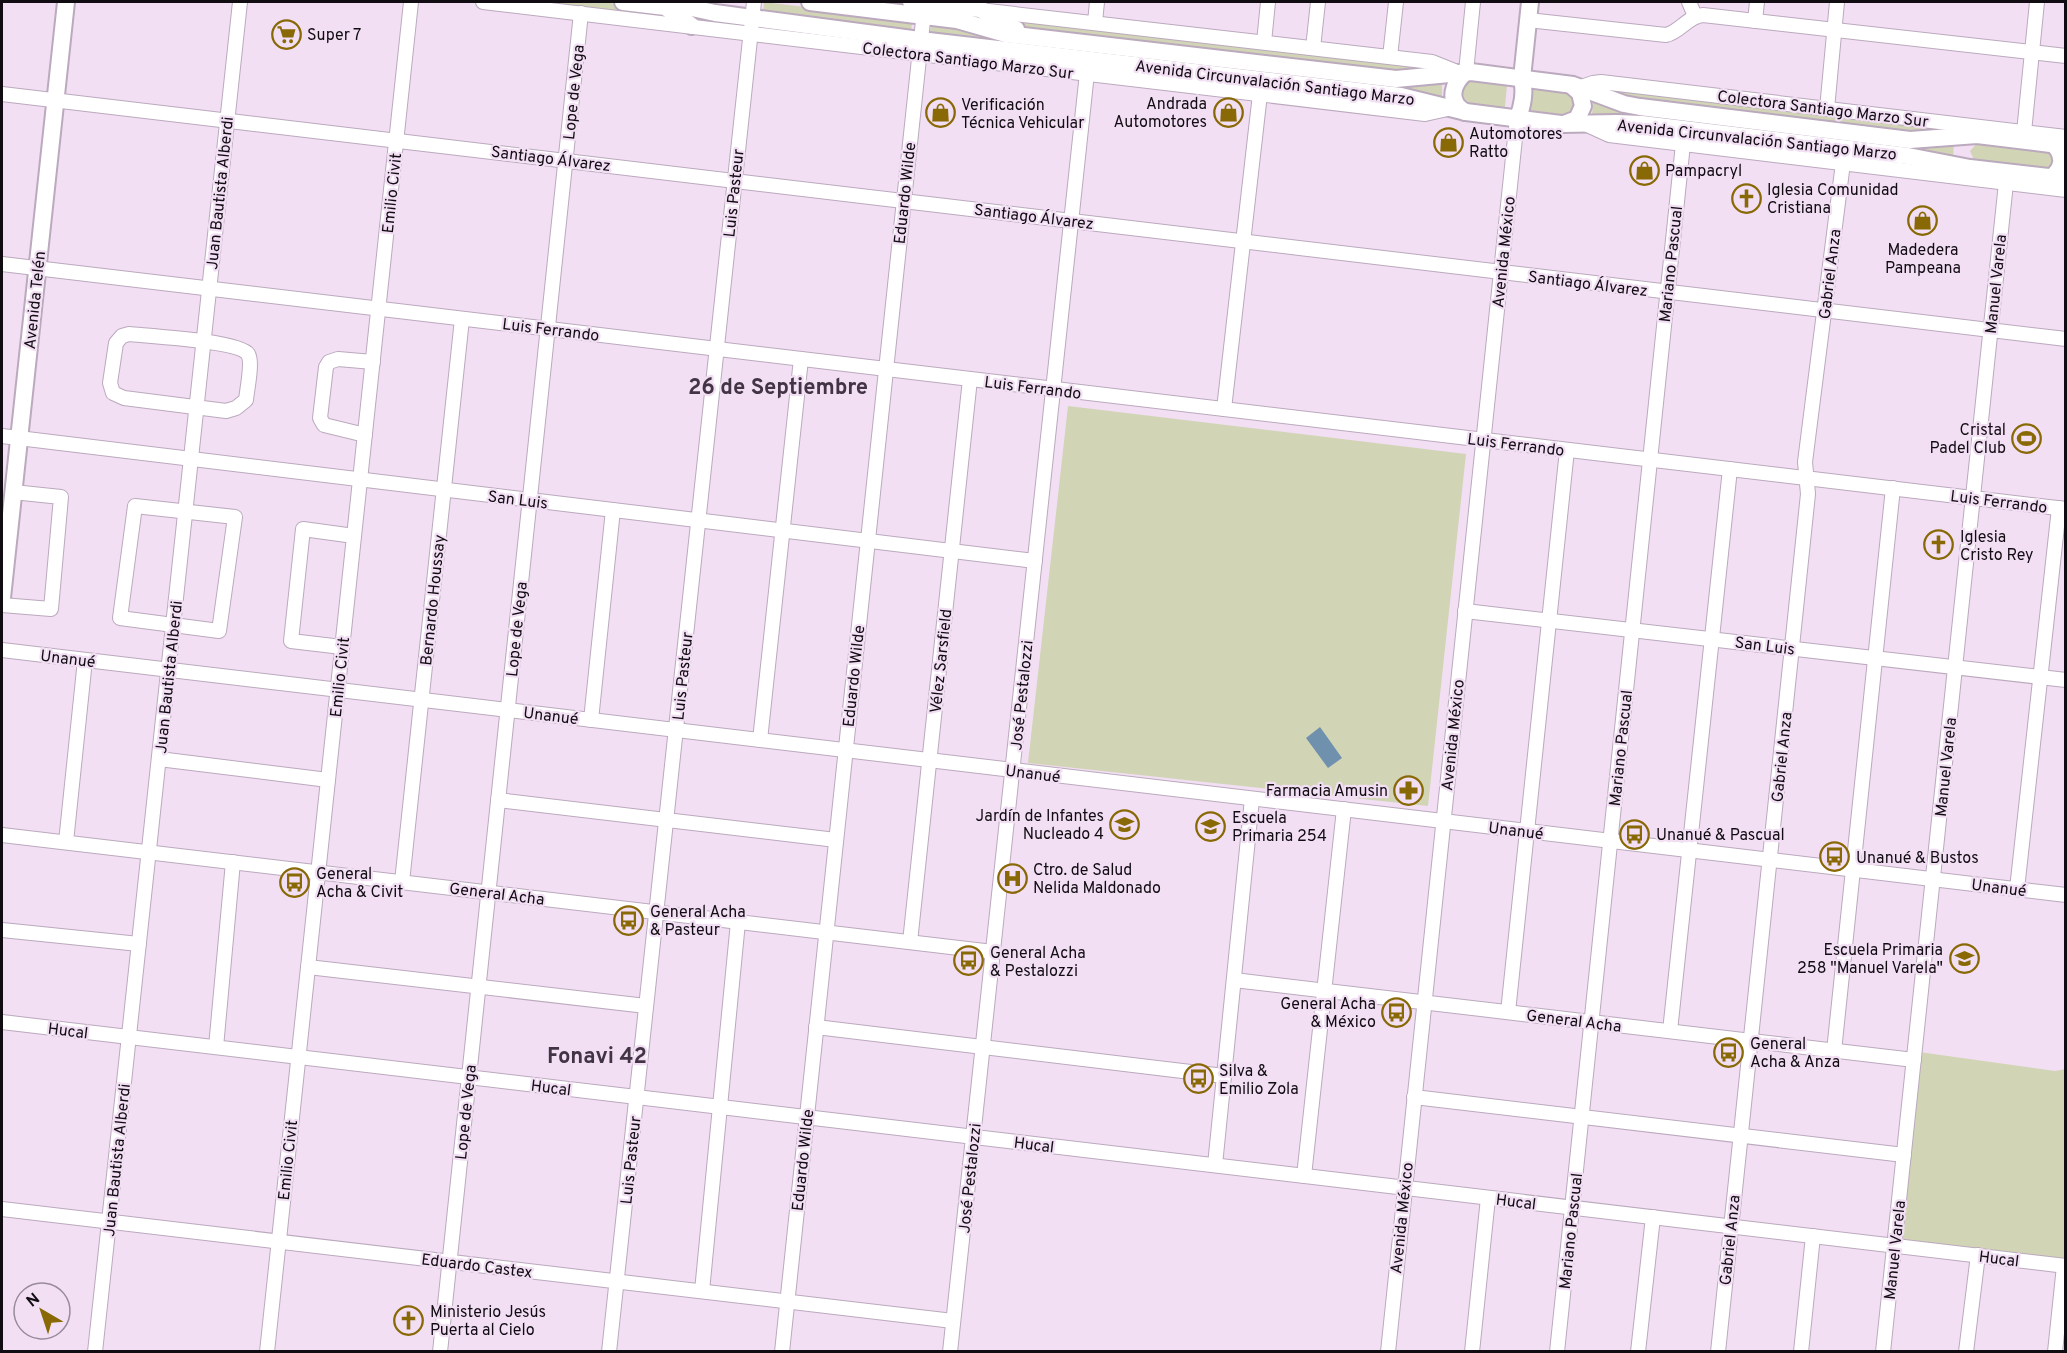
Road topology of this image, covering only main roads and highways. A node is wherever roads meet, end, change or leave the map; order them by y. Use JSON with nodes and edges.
{"nodes":[{"id":1,"x":66,"y":2,"type":"edge"},
{"id":2,"x":623,"y":2,"type":"edge"},
{"id":3,"x":664,"y":2,"type":"edge"},
{"id":4,"x":810,"y":2,"type":"edge"},
{"id":5,"x":1530,"y":2,"type":"edge"},
{"id":6,"x":924,"y":7,"type":"edge"},
{"id":7,"x":982,"y":10,"type":"road end"},
{"id":8,"x":752,"y":18,"type":"edge"},
{"id":9,"x":692,"y":26,"type":"road end"},
{"id":10,"x":1096,"y":44,"type":"junction"},
{"id":11,"x":1462,"y":72,"type":"junction"},
{"id":12,"x":1522,"y":78,"type":"junction"},
{"id":13,"x":1573,"y":85,"type":"junction"},
{"id":14,"x":1471,"y":113,"type":"junction"},
{"id":15,"x":1517,"y":119,"type":"junction"},
{"id":16,"x":1561,"y":124,"type":"junction"},
{"id":17,"x":1986,"y":128,"type":"road end"},
{"id":18,"x":1970,"y":135,"type":"junction"},
{"id":19,"x":2057,"y":140,"type":"edge"},
{"id":20,"x":1970,"y":168,"type":"junction"},
{"id":21,"x":2058,"y":178,"type":"edge"},
{"id":22,"x":1983,"y":180,"type":"road end"},
{"id":23,"x":2035,"y":186,"type":"road end"},
{"id":24,"x":2,"y":598,"type":"edge"}],
"edges":[{"from":1,"to":24,"type":"main road","name":"Avenida Telén"},
{"from":2,"to":9,"type":"main road"},
{"from":3,"to":8,"type":"main road","name":"Avenida Circunvalación Santiago Marzo"},
{"from":4,"to":6,"type":"main road","name":"Avenida Circunvalación Santiago Marzo"},
{"from":5,"to":12,"type":"main road","name":"Avenida México"},
{"from":6,"to":10,"type":"main road","name":"Avenida Circunvalación Santiago Marzo"},
{"from":7,"to":10,"type":"main road"},
{"from":8,"to":14,"type":"main road","name":"Avenida Circunvalación Santiago Marzo"},
{"from":10,"to":11,"type":"main road","name":"Avenida Circunvalación Santiago Marzo"},
{"from":11,"to":12,"type":"main road","name":"Avenida Circunvalación Santiago Marzo"},
{"from":11,"to":14,"type":"main road"},
{"from":12,"to":13,"type":"main road","name":"Avenida Circunvalación Santiago Marzo"},
{"from":12,"to":15,"type":"main road","name":"Avenida México"},
{"from":13,"to":16,"type":"main road"},
{"from":13,"to":18,"type":"main road","name":"Avenida Circunvalación Santiago Marzo"},
{"from":14,"to":15,"type":"main road","name":"Avenida Circunvalación Santiago Marzo"},
{"from":15,"to":16,"type":"main road","name":"Avenida Circunvalación Santiago Marzo"},
{"from":16,"to":20,"type":"main road","name":"Avenida Circunvalación Santiago Marzo"},
{"from":17,"to":18,"type":"main road"},
{"from":18,"to":19,"type":"main road","name":"Avenida Circunvalación Santiago Marzo"},
{"from":18,"to":20,"type":"main road"},
{"from":19,"to":21,"type":"main road"},
{"from":20,"to":21,"type":"main road","name":"Avenida Circunvalación Santiago Marzo"},
{"from":20,"to":22,"type":"main road"},
{"from":21,"to":23,"type":"main road"}]}
